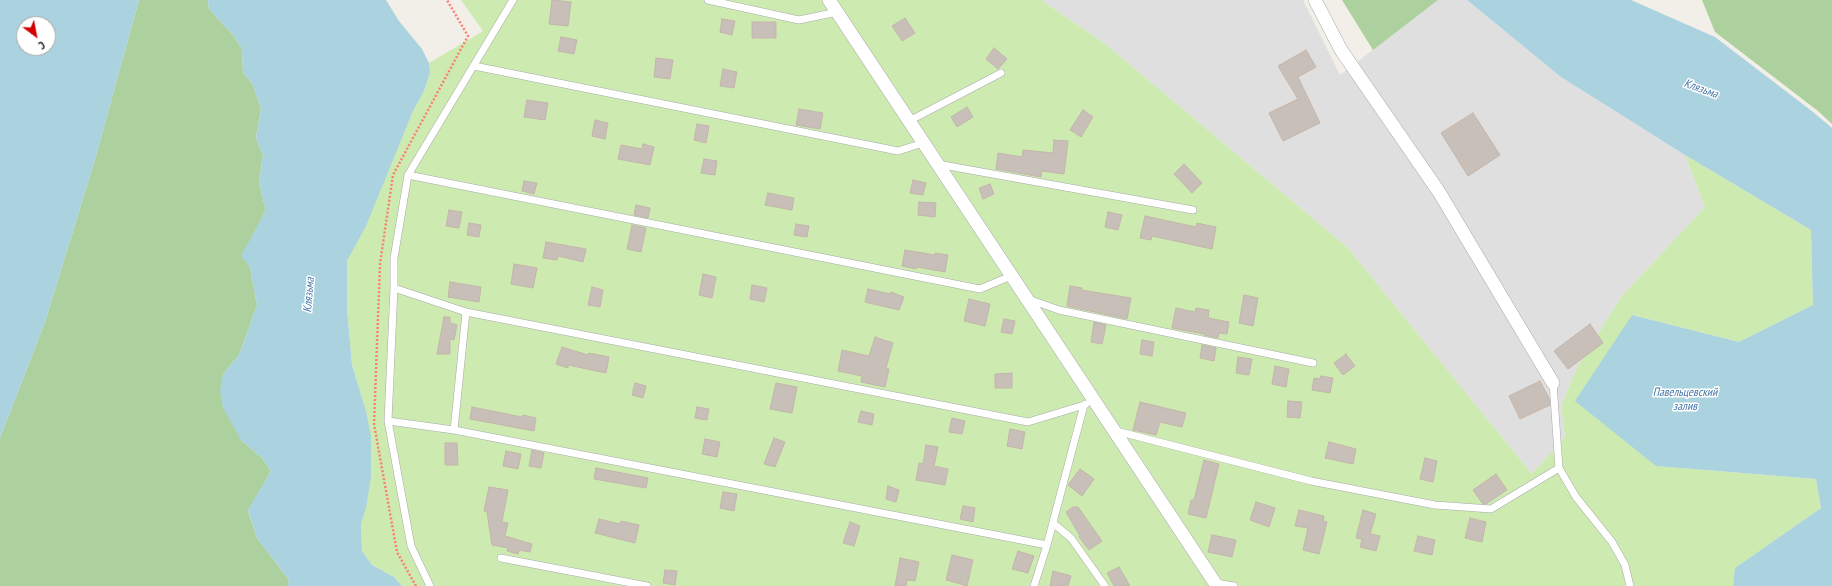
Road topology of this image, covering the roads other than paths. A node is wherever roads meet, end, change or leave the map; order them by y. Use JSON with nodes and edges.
{"nodes":[{"id":1,"x":513,"y":0,"type":"edge"},
{"id":2,"x":708,"y":0,"type":"edge"},
{"id":3,"x":829,"y":0,"type":"edge"},
{"id":4,"x":1315,"y":0,"type":"edge"},
{"id":5,"x":836,"y":12,"type":"junction"},
{"id":6,"x":474,"y":66,"type":"junction"},
{"id":7,"x":1001,"y":73,"type":"dead end"},
{"id":8,"x":909,"y":121,"type":"junction"},
{"id":9,"x":923,"y":143,"type":"junction"},
{"id":10,"x":937,"y":164,"type":"junction"},
{"id":11,"x":408,"y":175,"type":"junction"},
{"id":12,"x":1193,"y":210,"type":"dead end"},
{"id":13,"x":1011,"y":276,"type":"junction"},
{"id":14,"x":394,"y":288,"type":"junction"},
{"id":15,"x":1026,"y":298,"type":"junction"},
{"id":16,"x":466,"y":312,"type":"junction"},
{"id":17,"x":1313,"y":363,"type":"dead end"},
{"id":18,"x":1553,"y":383,"type":"joint"},
{"id":19,"x":1089,"y":403,"type":"junction"},
{"id":20,"x":388,"y":421,"type":"junction"},
{"id":21,"x":454,"y":430,"type":"junction"},
{"id":22,"x":1115,"y":431,"type":"junction"},
{"id":23,"x":1559,"y":468,"type":"junction"},
{"id":24,"x":1053,"y":523,"type":"junction"},
{"id":25,"x":1047,"y":545,"type":"junction"},
{"id":26,"x":501,"y":558,"type":"dead end"},
{"id":27,"x":1216,"y":584,"type":"edge"},
{"id":28,"x":430,"y":586,"type":"edge"},
{"id":29,"x":647,"y":586,"type":"edge"},
{"id":30,"x":1034,"y":586,"type":"edge"},
{"id":31,"x":1105,"y":586,"type":"edge"},
{"id":32,"x":1234,"y":586,"type":"edge"},
{"id":33,"x":1630,"y":586,"type":"edge"}],
"edges":[{"from":1,"to":6,"type":"lane"},
{"from":2,"to":5,"type":"lane"},
{"from":3,"to":5,"type":"street"},
{"from":4,"to":18,"type":"street"},
{"from":5,"to":8,"type":"street"},
{"from":6,"to":9,"type":"lane"},
{"from":6,"to":11,"type":"lane"},
{"from":7,"to":8,"type":"lane"},
{"from":8,"to":9,"type":"street"},
{"from":9,"to":10,"type":"street"},
{"from":10,"to":12,"type":"lane"},
{"from":10,"to":13,"type":"street"},
{"from":11,"to":13,"type":"lane"},
{"from":11,"to":14,"type":"lane"},
{"from":13,"to":15,"type":"street"},
{"from":14,"to":16,"type":"lane"},
{"from":14,"to":20,"type":"lane"},
{"from":15,"to":17,"type":"lane"},
{"from":15,"to":19,"type":"street"},
{"from":16,"to":19,"type":"lane"},
{"from":16,"to":21,"type":"lane"},
{"from":18,"to":23,"type":"lane"},
{"from":19,"to":22,"type":"street"},
{"from":19,"to":24,"type":"lane"},
{"from":20,"to":21,"type":"lane"},
{"from":20,"to":28,"type":"lane"},
{"from":21,"to":25,"type":"lane"},
{"from":22,"to":23,"type":"lane"},
{"from":22,"to":27,"type":"street"},
{"from":23,"to":33,"type":"lane"},
{"from":24,"to":25,"type":"lane"},
{"from":24,"to":31,"type":"lane"},
{"from":25,"to":30,"type":"lane"},
{"from":26,"to":29,"type":"lane"},
{"from":27,"to":32,"type":"lane"}]}
